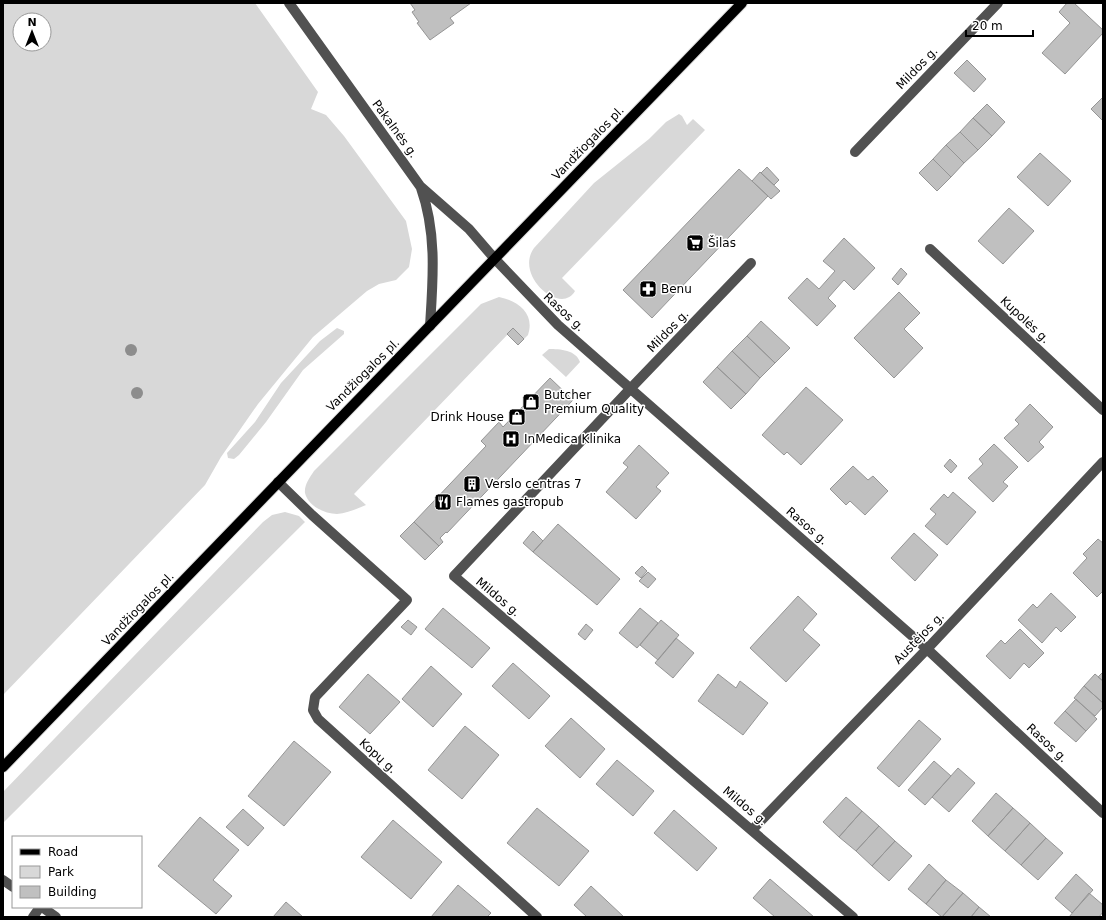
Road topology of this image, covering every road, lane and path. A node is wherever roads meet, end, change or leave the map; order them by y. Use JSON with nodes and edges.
{"nodes":[{"id":1,"x":289,"y":3,"type":"edge"},
{"id":2,"x":742,"y":3,"type":"edge"},
{"id":3,"x":998,"y":3,"type":"edge"},
{"id":4,"x":855,"y":152,"type":"dead end"},
{"id":5,"x":420,"y":186,"type":"junction"},
{"id":6,"x":930,"y":249,"type":"dead end"},
{"id":7,"x":494,"y":258,"type":"junction"},
{"id":8,"x":751,"y":263,"type":"dead end"},
{"id":9,"x":430,"y":326,"type":"junction"},
{"id":10,"x":630,"y":388,"type":"junction"},
{"id":11,"x":1103,"y":410,"type":"edge"},
{"id":12,"x":1103,"y":462,"type":"edge"},
{"id":13,"x":278,"y":482,"type":"junction"},
{"id":14,"x":927,"y":649,"type":"junction"},
{"id":15,"x":3,"y":767,"type":"edge"},
{"id":16,"x":1103,"y":813,"type":"edge"},
{"id":17,"x":752,"y":830,"type":"junction"},
{"id":18,"x":3,"y":880,"type":"edge"},
{"id":19,"x":12,"y":886,"type":"edge"},
{"id":20,"x":40,"y":908,"type":"edge"},
{"id":21,"x":42,"y":908,"type":"edge"},
{"id":22,"x":33,"y":917,"type":"edge"},
{"id":23,"x":56,"y":917,"type":"edge"},
{"id":24,"x":537,"y":917,"type":"edge"},
{"id":25,"x":853,"y":917,"type":"edge"}],
"edges":[{"from":1,"to":5,"type":"street","name":"Pakalnės g."},
{"from":2,"to":7,"type":"main road","name":"Vandžiogalos pl."},
{"from":3,"to":4,"type":"street","name":"Mildos g."},
{"from":5,"to":7,"type":"street","name":"Pakalnės g."},
{"from":5,"to":9,"type":"street"},
{"from":6,"to":11,"type":"street","name":"Kupolės g."},
{"from":7,"to":9,"type":"main road","name":"Vandžiogalos pl."},
{"from":7,"to":10,"type":"street","name":"Rasos g."},
{"from":8,"to":10,"type":"street","name":"Mildos g."},
{"from":9,"to":13,"type":"main road","name":"Vandžiogalos pl."},
{"from":10,"to":14,"type":"street","name":"Rasos g."},
{"from":10,"to":17,"type":"street","name":"Mildos g."},
{"from":12,"to":14,"type":"street","name":"Austėjos g."},
{"from":13,"to":15,"type":"main road","name":"Vandžiogalos pl."},
{"from":13,"to":24,"type":"street","name":"Kopų g."},
{"from":14,"to":16,"type":"street","name":"Rasos g."},
{"from":14,"to":17,"type":"street","name":"Austėjos g."},
{"from":17,"to":25,"type":"street","name":"Mildos g."},
{"from":18,"to":19,"type":"street"},
{"from":20,"to":22,"type":"street"},
{"from":21,"to":23,"type":"street"}]}
